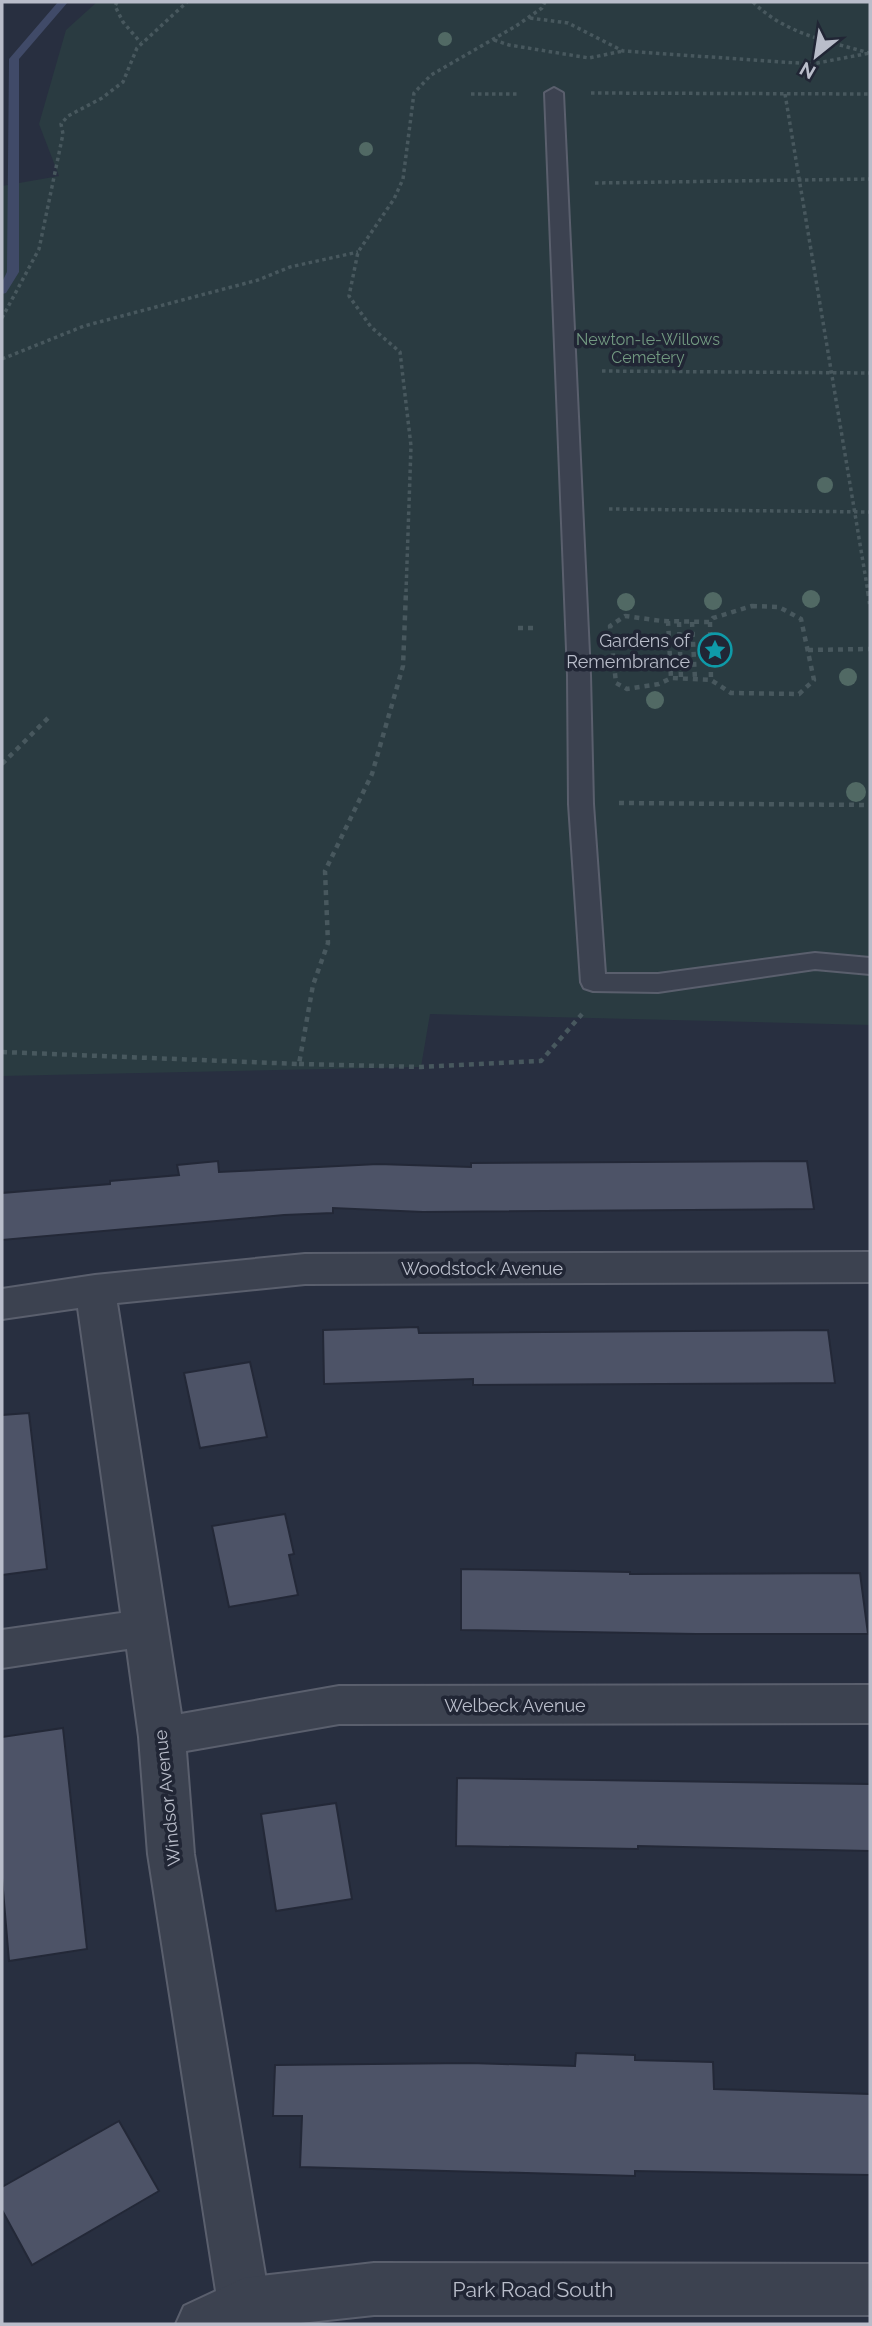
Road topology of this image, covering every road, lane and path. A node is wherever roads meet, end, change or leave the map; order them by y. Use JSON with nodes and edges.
{"nodes":[{"id":1,"x":117,"y":2,"type":"edge"},
{"id":2,"x":187,"y":2,"type":"edge"},
{"id":3,"x":545,"y":2,"type":"edge"},
{"id":4,"x":753,"y":2,"type":"edge"},
{"id":5,"x":528,"y":18,"type":"junction"},
{"id":6,"x":494,"y":40,"type":"junction"},
{"id":7,"x":141,"y":43,"type":"junction"},
{"id":8,"x":623,"y":51,"type":"junction"},
{"id":9,"x":870,"y":53,"type":"edge"},
{"id":10,"x":554,"y":93,"type":"junction"},
{"id":11,"x":471,"y":94,"type":"dead end"},
{"id":12,"x":785,"y":94,"type":"junction"},
{"id":13,"x":870,"y":94,"type":"edge"},
{"id":14,"x":799,"y":179,"type":"junction"},
{"id":15,"x":870,"y":179,"type":"edge"},
{"id":16,"x":558,"y":183,"type":"junction"},
{"id":17,"x":358,"y":252,"type":"junction"},
{"id":18,"x":2,"y":318,"type":"edge"},
{"id":19,"x":2,"y":359,"type":"edge"},
{"id":20,"x":565,"y":370,"type":"junction"},
{"id":21,"x":831,"y":373,"type":"junction"},
{"id":22,"x":870,"y":373,"type":"edge"},
{"id":23,"x":572,"y":509,"type":"junction"},
{"id":24,"x":854,"y":512,"type":"junction"},
{"id":25,"x":870,"y":512,"type":"edge"},
{"id":26,"x":870,"y":604,"type":"edge"},
{"id":27,"x":668,"y":621,"type":"junction"},
{"id":28,"x":679,"y":622,"type":"junction"},
{"id":29,"x":692,"y":622,"type":"junction"},
{"id":30,"x":710,"y":622,"type":"junction"},
{"id":31,"x":870,"y":649,"type":"edge"},
{"id":32,"x":808,"y":650,"type":"junction"},
{"id":33,"x":671,"y":678,"type":"junction"},
{"id":34,"x":681,"y":678,"type":"junction"},
{"id":35,"x":695,"y":679,"type":"junction"},
{"id":36,"x":711,"y":680,"type":"junction"},
{"id":37,"x":50,"y":716,"type":"dead end"},
{"id":38,"x":2,"y":764,"type":"edge"},
{"id":39,"x":581,"y":804,"type":"junction"},
{"id":40,"x":870,"y":805,"type":"edge"},
{"id":41,"x":870,"y":967,"type":"edge"},
{"id":42,"x":593,"y":982,"type":"junction"},
{"id":43,"x":2,"y":1052,"type":"edge"},
{"id":44,"x":299,"y":1064,"type":"junction"},
{"id":45,"x":870,"y":1267,"type":"edge"},
{"id":46,"x":94,"y":1290,"type":"junction"},
{"id":47,"x":2,"y":1304,"type":"edge"},
{"id":48,"x":144,"y":1628,"type":"junction"},
{"id":49,"x":2,"y":1649,"type":"edge"},
{"id":50,"x":870,"y":1704,"type":"edge"},
{"id":51,"x":162,"y":1737,"type":"junction"},
{"id":52,"x":870,"y":2290,"type":"edge"},
{"id":53,"x":223,"y":2314,"type":"edge"}],
"edges":[{"from":1,"to":7,"type":"path"},
{"from":2,"to":7,"type":"path"},
{"from":3,"to":5,"type":"path"},
{"from":4,"to":9,"type":"path"},
{"from":5,"to":6,"type":"path"},
{"from":5,"to":8,"type":"path"},
{"from":6,"to":8,"type":"path"},
{"from":6,"to":17,"type":"path"},
{"from":7,"to":18,"type":"path"},
{"from":8,"to":9,"type":"path"},
{"from":10,"to":11,"type":"path"},
{"from":10,"to":12,"type":"path"},
{"from":10,"to":16,"type":"lane"},
{"from":12,"to":13,"type":"path"},
{"from":12,"to":14,"type":"path"},
{"from":14,"to":15,"type":"path"},
{"from":14,"to":16,"type":"path"},
{"from":14,"to":21,"type":"path"},
{"from":16,"to":20,"type":"lane"},
{"from":17,"to":19,"type":"path"},
{"from":17,"to":44,"type":"path"},
{"from":20,"to":21,"type":"path"},
{"from":20,"to":23,"type":"lane"},
{"from":21,"to":22,"type":"path"},
{"from":21,"to":24,"type":"path"},
{"from":23,"to":24,"type":"path"},
{"from":23,"to":39,"type":"lane"},
{"from":24,"to":25,"type":"path"},
{"from":24,"to":26,"type":"path"},
{"from":27,"to":28,"type":"path"},
{"from":27,"to":33,"type":"path"},
{"from":27,"to":33,"type":"path"},
{"from":28,"to":29,"type":"path"},
{"from":28,"to":34,"type":"path"},
{"from":29,"to":30,"type":"path"},
{"from":29,"to":35,"type":"path"},
{"from":30,"to":32,"type":"path"},
{"from":30,"to":36,"type":"path"},
{"from":31,"to":32,"type":"path"},
{"from":32,"to":36,"type":"path"},
{"from":33,"to":34,"type":"path"},
{"from":34,"to":35,"type":"path"},
{"from":35,"to":36,"type":"path"},
{"from":37,"to":38,"type":"path"},
{"from":39,"to":40,"type":"path"},
{"from":39,"to":42,"type":"lane"},
{"from":41,"to":42,"type":"lane"},
{"from":42,"to":44,"type":"path"},
{"from":43,"to":44,"type":"path"},
{"from":45,"to":46,"type":"street","name":"Woodstock Avenue"},
{"from":46,"to":47,"type":"street","name":"Woodstock Avenue"},
{"from":46,"to":48,"type":"street","name":"Windsor Avenue"},
{"from":48,"to":49,"type":"street"},
{"from":48,"to":51,"type":"street","name":"Windsor Avenue"},
{"from":50,"to":51,"type":"street","name":"Welbeck Avenue"},
{"from":51,"to":53,"type":"street","name":"Windsor Avenue"},
{"from":52,"to":53,"type":"street","name":"Park Road South"}]}
